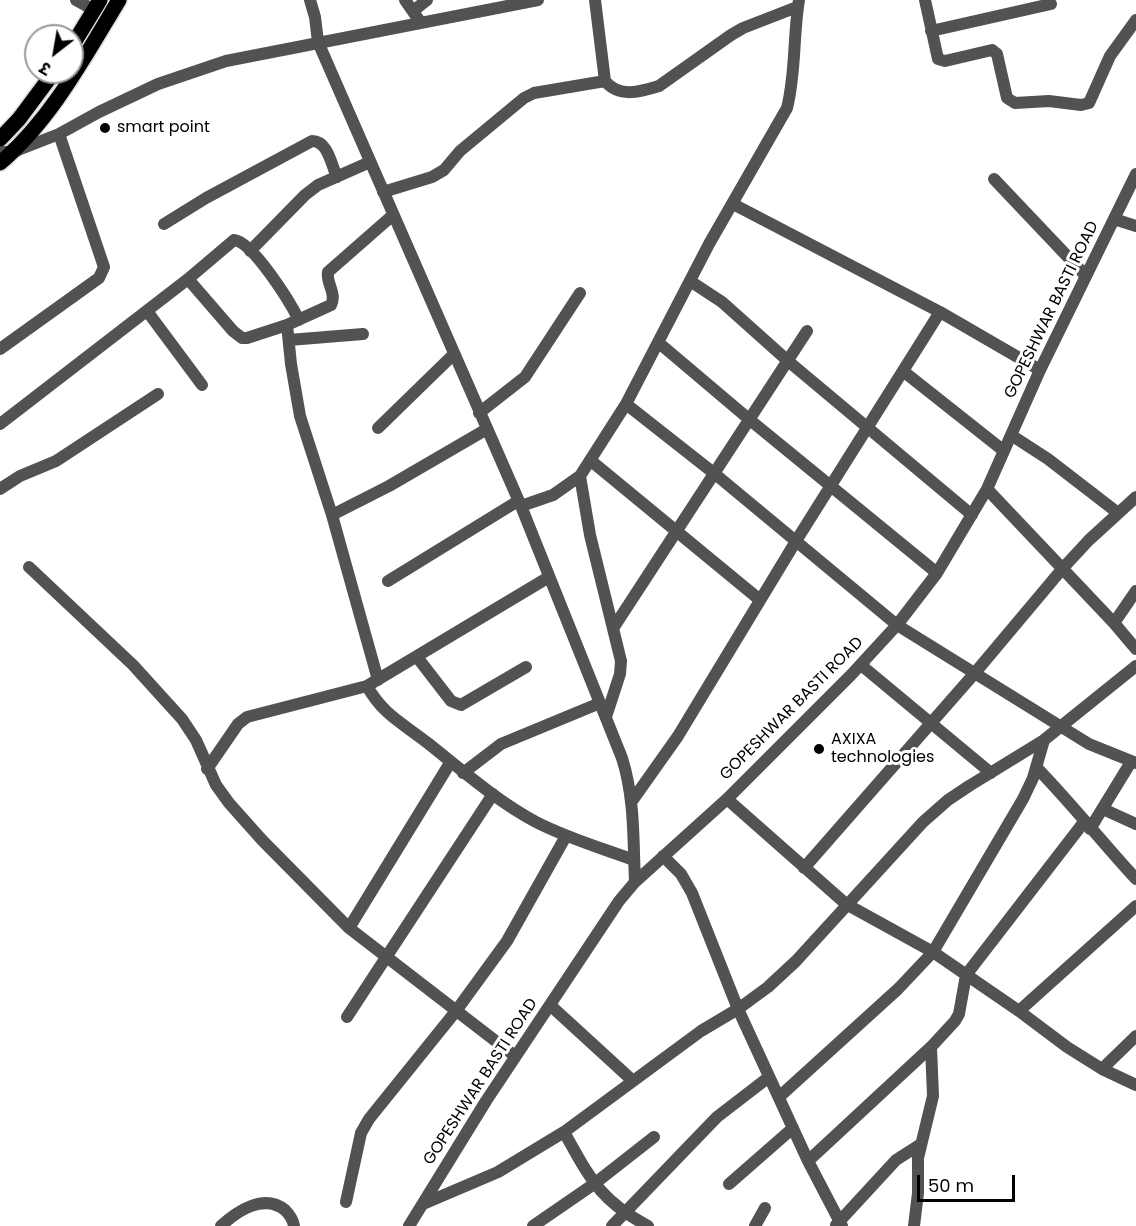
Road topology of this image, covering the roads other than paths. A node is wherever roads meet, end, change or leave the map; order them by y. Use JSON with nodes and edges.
{"nodes":[{"id":1,"x":76,"y":0,"type":"edge"},
{"id":2,"x":119,"y":0,"type":"edge"},
{"id":3,"x":310,"y":0,"type":"edge"},
{"id":4,"x":405,"y":0,"type":"edge"},
{"id":5,"x":427,"y":0,"type":"edge"},
{"id":6,"x":473,"y":0,"type":"edge"},
{"id":7,"x":538,"y":0,"type":"edge"},
{"id":8,"x":595,"y":0,"type":"edge"},
{"id":9,"x":925,"y":0,"type":"edge"},
{"id":10,"x":798,"y":4,"type":"edge"},
{"id":11,"x":1051,"y":4,"type":"dead end"},
{"id":12,"x":97,"y":5,"type":"edge"},
{"id":13,"x":413,"y":11,"type":"junction"},
{"id":14,"x":482,"y":11,"type":"junction"},
{"id":15,"x":1136,"y":20,"type":"edge"},
{"id":16,"x":421,"y":23,"type":"junction"},
{"id":17,"x":84,"y":26,"type":"edge"},
{"id":18,"x":931,"y":31,"type":"junction"},
{"id":19,"x":318,"y":42,"type":"junction"},
{"id":20,"x":605,"y":81,"type":"junction"},
{"id":21,"x":45,"y":84,"type":"edge"},
{"id":22,"x":59,"y":134,"type":"junction"},
{"id":23,"x":0,"y":139,"type":"edge"},
{"id":24,"x":7,"y":152,"type":"edge"},
{"id":25,"x":370,"y":162,"type":"junction"},
{"id":26,"x":0,"y":163,"type":"edge"},
{"id":27,"x":1136,"y":174,"type":"edge"},
{"id":28,"x":337,"y":177,"type":"junction"},
{"id":29,"x":994,"y":180,"type":"dead end"},
{"id":30,"x":383,"y":192,"type":"junction"},
{"id":31,"x":733,"y":204,"type":"junction"},
{"id":32,"x":393,"y":215,"type":"junction"},
{"id":33,"x":1114,"y":219,"type":"junction"},
{"id":34,"x":164,"y":224,"type":"dead end"},
{"id":35,"x":1136,"y":226,"type":"edge"},
{"id":36,"x":250,"y":251,"type":"junction"},
{"id":37,"x":1086,"y":276,"type":"junction"},
{"id":38,"x":188,"y":279,"type":"junction"},
{"id":39,"x":690,"y":281,"type":"junction"},
{"id":40,"x":580,"y":293,"type":"dead end"},
{"id":41,"x":147,"y":311,"type":"junction"},
{"id":42,"x":940,"y":312,"type":"junction"},
{"id":43,"x":293,"y":322,"type":"junction"},
{"id":44,"x":807,"y":331,"type":"dead end"},
{"id":45,"x":363,"y":334,"type":"dead end"},
{"id":46,"x":289,"y":340,"type":"junction"},
{"id":47,"x":659,"y":343,"type":"junction"},
{"id":48,"x":0,"y":349,"type":"edge"},
{"id":49,"x":454,"y":354,"type":"junction"},
{"id":50,"x":788,"y":361,"type":"junction"},
{"id":51,"x":1040,"y":370,"type":"junction"},
{"id":52,"x":903,"y":371,"type":"junction"},
{"id":53,"x":202,"y":385,"type":"dead end"},
{"id":54,"x":158,"y":394,"type":"dead end"},
{"id":55,"x":626,"y":404,"type":"junction"},
{"id":56,"x":479,"y":413,"type":"junction"},
{"id":57,"x":750,"y":420,"type":"junction"},
{"id":58,"x":0,"y":424,"type":"edge"},
{"id":59,"x":867,"y":427,"type":"junction"},
{"id":60,"x":378,"y":428,"type":"dead end"},
{"id":61,"x":487,"y":429,"type":"junction"},
{"id":62,"x":1011,"y":435,"type":"junction"},
{"id":63,"x":1004,"y":451,"type":"junction"},
{"id":64,"x":590,"y":460,"type":"junction"},
{"id":65,"x":715,"y":474,"type":"junction"},
{"id":66,"x":580,"y":476,"type":"junction"},
{"id":67,"x":831,"y":487,"type":"junction"},
{"id":68,"x":0,"y":489,"type":"edge"},
{"id":69,"x":987,"y":489,"type":"junction"},
{"id":70,"x":1136,"y":497,"type":"edge"},
{"id":71,"x":520,"y":504,"type":"junction"},
{"id":72,"x":1118,"y":513,"type":"junction"},
{"id":73,"x":332,"y":515,"type":"junction"},
{"id":74,"x":972,"y":515,"type":"junction"},
{"id":75,"x":676,"y":532,"type":"junction"},
{"id":76,"x":796,"y":541,"type":"junction"},
{"id":77,"x":29,"y":567,"type":"dead end"},
{"id":78,"x":1063,"y":568,"type":"junction"},
{"id":79,"x":938,"y":573,"type":"junction"},
{"id":80,"x":549,"y":577,"type":"junction"},
{"id":81,"x":388,"y":581,"type":"dead end"},
{"id":82,"x":1136,"y":591,"type":"edge"},
{"id":83,"x":760,"y":600,"type":"junction"},
{"id":84,"x":1114,"y":623,"type":"junction"},
{"id":85,"x":897,"y":625,"type":"junction"},
{"id":86,"x":614,"y":627,"type":"junction"},
{"id":87,"x":1136,"y":649,"type":"edge"},
{"id":88,"x":417,"y":657,"type":"junction"},
{"id":89,"x":861,"y":665,"type":"junction"},
{"id":90,"x":1136,"y":666,"type":"edge"},
{"id":91,"x":526,"y":667,"type":"dead end"},
{"id":92,"x":974,"y":674,"type":"junction"},
{"id":93,"x":378,"y":680,"type":"junction"},
{"id":94,"x":367,"y":686,"type":"junction"},
{"id":95,"x":600,"y":703,"type":"junction"},
{"id":96,"x":606,"y":717,"type":"junction"},
{"id":97,"x":931,"y":722,"type":"junction"},
{"id":98,"x":1060,"y":726,"type":"junction"},
{"id":99,"x":1044,"y":740,"type":"junction"},
{"id":100,"x":450,"y":762,"type":"junction"},
{"id":101,"x":1134,"y":763,"type":"edge"},
{"id":102,"x":1036,"y":767,"type":"junction"},
{"id":103,"x":207,"y":769,"type":"junction"},
{"id":104,"x":463,"y":773,"type":"junction"},
{"id":105,"x":991,"y":773,"type":"junction"},
{"id":106,"x":493,"y":794,"type":"junction"},
{"id":107,"x":727,"y":799,"type":"junction"},
{"id":108,"x":632,"y":801,"type":"junction"},
{"id":109,"x":1103,"y":809,"type":"junction"},
{"id":110,"x":1136,"y":824,"type":"edge"},
{"id":111,"x":1087,"y":825,"type":"junction"},
{"id":112,"x":566,"y":836,"type":"junction"},
{"id":113,"x":663,"y":856,"type":"junction"},
{"id":114,"x":634,"y":860,"type":"junction"},
{"id":115,"x":804,"y":868,"type":"junction"},
{"id":116,"x":1136,"y":879,"type":"edge"},
{"id":117,"x":635,"y":882,"type":"junction"},
{"id":118,"x":846,"y":904,"type":"junction"},
{"id":119,"x":1136,"y":906,"type":"edge"},
{"id":120,"x":349,"y":928,"type":"junction"},
{"id":121,"x":933,"y":952,"type":"junction"},
{"id":122,"x":387,"y":958,"type":"junction"},
{"id":123,"x":966,"y":975,"type":"junction"},
{"id":124,"x":550,"y":1005,"type":"junction"},
{"id":125,"x":738,"y":1009,"type":"junction"},
{"id":126,"x":456,"y":1011,"type":"junction"},
{"id":127,"x":1019,"y":1011,"type":"junction"},
{"id":128,"x":347,"y":1017,"type":"dead end"},
{"id":129,"x":1135,"y":1039,"type":"edge"},
{"id":130,"x":931,"y":1047,"type":"junction"},
{"id":131,"x":515,"y":1056,"type":"junction"},
{"id":132,"x":1102,"y":1069,"type":"junction"},
{"id":133,"x":769,"y":1077,"type":"junction"},
{"id":134,"x":633,"y":1081,"type":"junction"},
{"id":135,"x":1136,"y":1085,"type":"edge"},
{"id":136,"x":779,"y":1097,"type":"junction"},
{"id":137,"x":793,"y":1128,"type":"junction"},
{"id":138,"x":564,"y":1132,"type":"junction"},
{"id":139,"x":654,"y":1137,"type":"dead end"},
{"id":140,"x":921,"y":1144,"type":"junction"},
{"id":141,"x":808,"y":1161,"type":"junction"},
{"id":142,"x":594,"y":1184,"type":"junction"},
{"id":143,"x":729,"y":1184,"type":"dead end"},
{"id":144,"x":345,"y":1202,"type":"dead end"},
{"id":145,"x":423,"y":1204,"type":"junction"},
{"id":146,"x":765,"y":1208,"type":"dead end"},
{"id":147,"x":625,"y":1214,"type":"junction"},
{"id":148,"x":839,"y":1224,"type":"edge"},
{"id":149,"x":221,"y":1226,"type":"edge"},
{"id":150,"x":294,"y":1226,"type":"edge"},
{"id":151,"x":409,"y":1226,"type":"edge"},
{"id":152,"x":533,"y":1226,"type":"edge"},
{"id":153,"x":612,"y":1226,"type":"edge"},
{"id":154,"x":648,"y":1226,"type":"edge"},
{"id":155,"x":755,"y":1226,"type":"edge"},
{"id":156,"x":914,"y":1226,"type":"edge"}],
"edges":[{"from":1,"to":12,"type":"street"},
{"from":2,"to":24,"type":"main road"},
{"from":3,"to":19,"type":"street"},
{"from":4,"to":13,"type":"street"},
{"from":5,"to":13,"type":"street"},
{"from":6,"to":14,"type":"street"},
{"from":7,"to":14,"type":"street"},
{"from":8,"to":20,"type":"street"},
{"from":9,"to":18,"type":"street"},
{"from":10,"to":20,"type":"street"},
{"from":10,"to":31,"type":"street"},
{"from":11,"to":18,"type":"street"},
{"from":12,"to":17,"type":"main road"},
{"from":13,"to":16,"type":"street"},
{"from":14,"to":16,"type":"street"},
{"from":15,"to":18,"type":"street"},
{"from":16,"to":19,"type":"street"},
{"from":19,"to":22,"type":"street"},
{"from":19,"to":25,"type":"street"},
{"from":20,"to":30,"type":"street"},
{"from":21,"to":23,"type":"main road"},
{"from":22,"to":24,"type":"street"},
{"from":22,"to":48,"type":"street"},
{"from":24,"to":26,"type":"main road"},
{"from":25,"to":28,"type":"street"},
{"from":25,"to":30,"type":"street"},
{"from":27,"to":33,"type":"street","name":"GOPESHWAR BASTI ROAD"},
{"from":28,"to":34,"type":"street"},
{"from":28,"to":36,"type":"street"},
{"from":29,"to":37,"type":"street"},
{"from":30,"to":32,"type":"street"},
{"from":31,"to":39,"type":"street"},
{"from":31,"to":42,"type":"street"},
{"from":32,"to":43,"type":"street"},
{"from":32,"to":49,"type":"street"},
{"from":33,"to":35,"type":"street"},
{"from":33,"to":37,"type":"street","name":"GOPESHWAR BASTI ROAD"},
{"from":36,"to":38,"type":"street"},
{"from":36,"to":43,"type":"street"},
{"from":37,"to":51,"type":"street","name":"GOPESHWAR BASTI ROAD"},
{"from":38,"to":41,"type":"street"},
{"from":38,"to":43,"type":"street"},
{"from":39,"to":47,"type":"street"},
{"from":39,"to":50,"type":"street"},
{"from":40,"to":56,"type":"street"},
{"from":41,"to":53,"type":"street"},
{"from":41,"to":58,"type":"street"},
{"from":42,"to":51,"type":"street"},
{"from":42,"to":52,"type":"street"},
{"from":43,"to":46,"type":"street"},
{"from":44,"to":50,"type":"street"},
{"from":45,"to":46,"type":"street"},
{"from":46,"to":73,"type":"street"},
{"from":47,"to":55,"type":"street"},
{"from":47,"to":57,"type":"street"},
{"from":49,"to":56,"type":"street"},
{"from":49,"to":60,"type":"street"},
{"from":50,"to":57,"type":"street"},
{"from":50,"to":59,"type":"street"},
{"from":51,"to":62,"type":"street","name":"GOPESHWAR BASTI ROAD"},
{"from":52,"to":59,"type":"street"},
{"from":52,"to":63,"type":"street"},
{"from":54,"to":68,"type":"street"},
{"from":55,"to":64,"type":"street"},
{"from":55,"to":65,"type":"street"},
{"from":56,"to":61,"type":"street"},
{"from":57,"to":65,"type":"street"},
{"from":57,"to":67,"type":"street"},
{"from":59,"to":67,"type":"street"},
{"from":59,"to":74,"type":"street"},
{"from":61,"to":71,"type":"street"},
{"from":61,"to":73,"type":"street"},
{"from":62,"to":63,"type":"street","name":"GOPESHWAR BASTI ROAD"},
{"from":62,"to":72,"type":"street"},
{"from":63,"to":69,"type":"street","name":"GOPESHWAR BASTI ROAD"},
{"from":64,"to":66,"type":"street"},
{"from":64,"to":75,"type":"street"},
{"from":65,"to":75,"type":"street"},
{"from":65,"to":76,"type":"street"},
{"from":66,"to":71,"type":"street"},
{"from":66,"to":86,"type":"street"},
{"from":67,"to":76,"type":"street"},
{"from":67,"to":79,"type":"street"},
{"from":69,"to":74,"type":"street","name":"GOPESHWAR BASTI ROAD"},
{"from":69,"to":78,"type":"street"},
{"from":70,"to":72,"type":"street"},
{"from":71,"to":80,"type":"street"},
{"from":71,"to":81,"type":"street"},
{"from":72,"to":78,"type":"street"},
{"from":73,"to":93,"type":"street"},
{"from":74,"to":79,"type":"street","name":"GOPESHWAR BASTI ROAD"},
{"from":75,"to":83,"type":"street"},
{"from":75,"to":86,"type":"street"},
{"from":76,"to":83,"type":"street"},
{"from":76,"to":85,"type":"street"},
{"from":77,"to":103,"type":"street"},
{"from":78,"to":84,"type":"street"},
{"from":78,"to":92,"type":"street"},
{"from":79,"to":85,"type":"street","name":"GOPESHWAR BASTI ROAD"},
{"from":80,"to":88,"type":"street"},
{"from":80,"to":95,"type":"street"},
{"from":82,"to":84,"type":"street"},
{"from":83,"to":108,"type":"street"},
{"from":84,"to":87,"type":"street"},
{"from":85,"to":89,"type":"street","name":"GOPESHWAR BASTI ROAD"},
{"from":85,"to":92,"type":"street"},
{"from":86,"to":96,"type":"street"},
{"from":88,"to":91,"type":"street"},
{"from":88,"to":93,"type":"street"},
{"from":89,"to":97,"type":"street"},
{"from":89,"to":107,"type":"street","name":"GOPESHWAR BASTI ROAD"},
{"from":90,"to":98,"type":"street"},
{"from":92,"to":97,"type":"street"},
{"from":92,"to":98,"type":"street"},
{"from":93,"to":94,"type":"street"},
{"from":94,"to":100,"type":"street"},
{"from":94,"to":103,"type":"street"},
{"from":95,"to":96,"type":"street"},
{"from":95,"to":104,"type":"street"},
{"from":96,"to":108,"type":"street"},
{"from":97,"to":105,"type":"street"},
{"from":97,"to":115,"type":"street"},
{"from":98,"to":99,"type":"street"},
{"from":98,"to":101,"type":"street"},
{"from":99,"to":102,"type":"street"},
{"from":99,"to":105,"type":"street"},
{"from":100,"to":104,"type":"street"},
{"from":100,"to":120,"type":"street"},
{"from":101,"to":109,"type":"street"},
{"from":102,"to":111,"type":"street"},
{"from":102,"to":121,"type":"street"},
{"from":103,"to":120,"type":"street"},
{"from":104,"to":106,"type":"street"},
{"from":105,"to":118,"type":"street"},
{"from":106,"to":112,"type":"street"},
{"from":106,"to":122,"type":"street"},
{"from":107,"to":113,"type":"street","name":"GOPESHWAR BASTI ROAD"},
{"from":107,"to":115,"type":"street"},
{"from":108,"to":114,"type":"street"},
{"from":109,"to":110,"type":"street"},
{"from":109,"to":111,"type":"street"},
{"from":111,"to":116,"type":"street"},
{"from":111,"to":123,"type":"street"},
{"from":112,"to":114,"type":"street"},
{"from":112,"to":126,"type":"street"},
{"from":113,"to":117,"type":"street","name":"GOPESHWAR BASTI ROAD"},
{"from":113,"to":125,"type":"street"},
{"from":114,"to":117,"type":"street"},
{"from":115,"to":118,"type":"street"},
{"from":117,"to":124,"type":"street","name":"GOPESHWAR BASTI ROAD"},
{"from":118,"to":121,"type":"street"},
{"from":118,"to":125,"type":"street"},
{"from":119,"to":127,"type":"street"},
{"from":120,"to":122,"type":"street"},
{"from":121,"to":123,"type":"street"},
{"from":121,"to":136,"type":"street"},
{"from":122,"to":126,"type":"street"},
{"from":122,"to":128,"type":"street"},
{"from":123,"to":127,"type":"street"},
{"from":123,"to":130,"type":"street"},
{"from":124,"to":131,"type":"street","name":"GOPESHWAR BASTI ROAD"},
{"from":124,"to":134,"type":"street"},
{"from":125,"to":133,"type":"street"},
{"from":125,"to":134,"type":"street"},
{"from":126,"to":131,"type":"street"},
{"from":126,"to":144,"type":"street"},
{"from":127,"to":132,"type":"street"},
{"from":129,"to":132,"type":"street"},
{"from":130,"to":140,"type":"street"},
{"from":130,"to":141,"type":"street"},
{"from":131,"to":145,"type":"street","name":"GOPESHWAR BASTI ROAD"},
{"from":132,"to":135,"type":"street"},
{"from":133,"to":136,"type":"street"},
{"from":133,"to":147,"type":"street"},
{"from":134,"to":138,"type":"street"},
{"from":136,"to":137,"type":"street"},
{"from":137,"to":141,"type":"street"},
{"from":137,"to":143,"type":"street"},
{"from":138,"to":142,"type":"street"},
{"from":138,"to":145,"type":"street"},
{"from":139,"to":142,"type":"street"},
{"from":140,"to":148,"type":"street"},
{"from":140,"to":156,"type":"street"},
{"from":141,"to":148,"type":"street"},
{"from":142,"to":147,"type":"street"},
{"from":142,"to":152,"type":"street"},
{"from":145,"to":151,"type":"street","name":"GOPESHWAR BASTI ROAD"},
{"from":146,"to":155,"type":"street"},
{"from":147,"to":153,"type":"street"},
{"from":147,"to":154,"type":"street"},
{"from":149,"to":150,"type":"street"}]}
